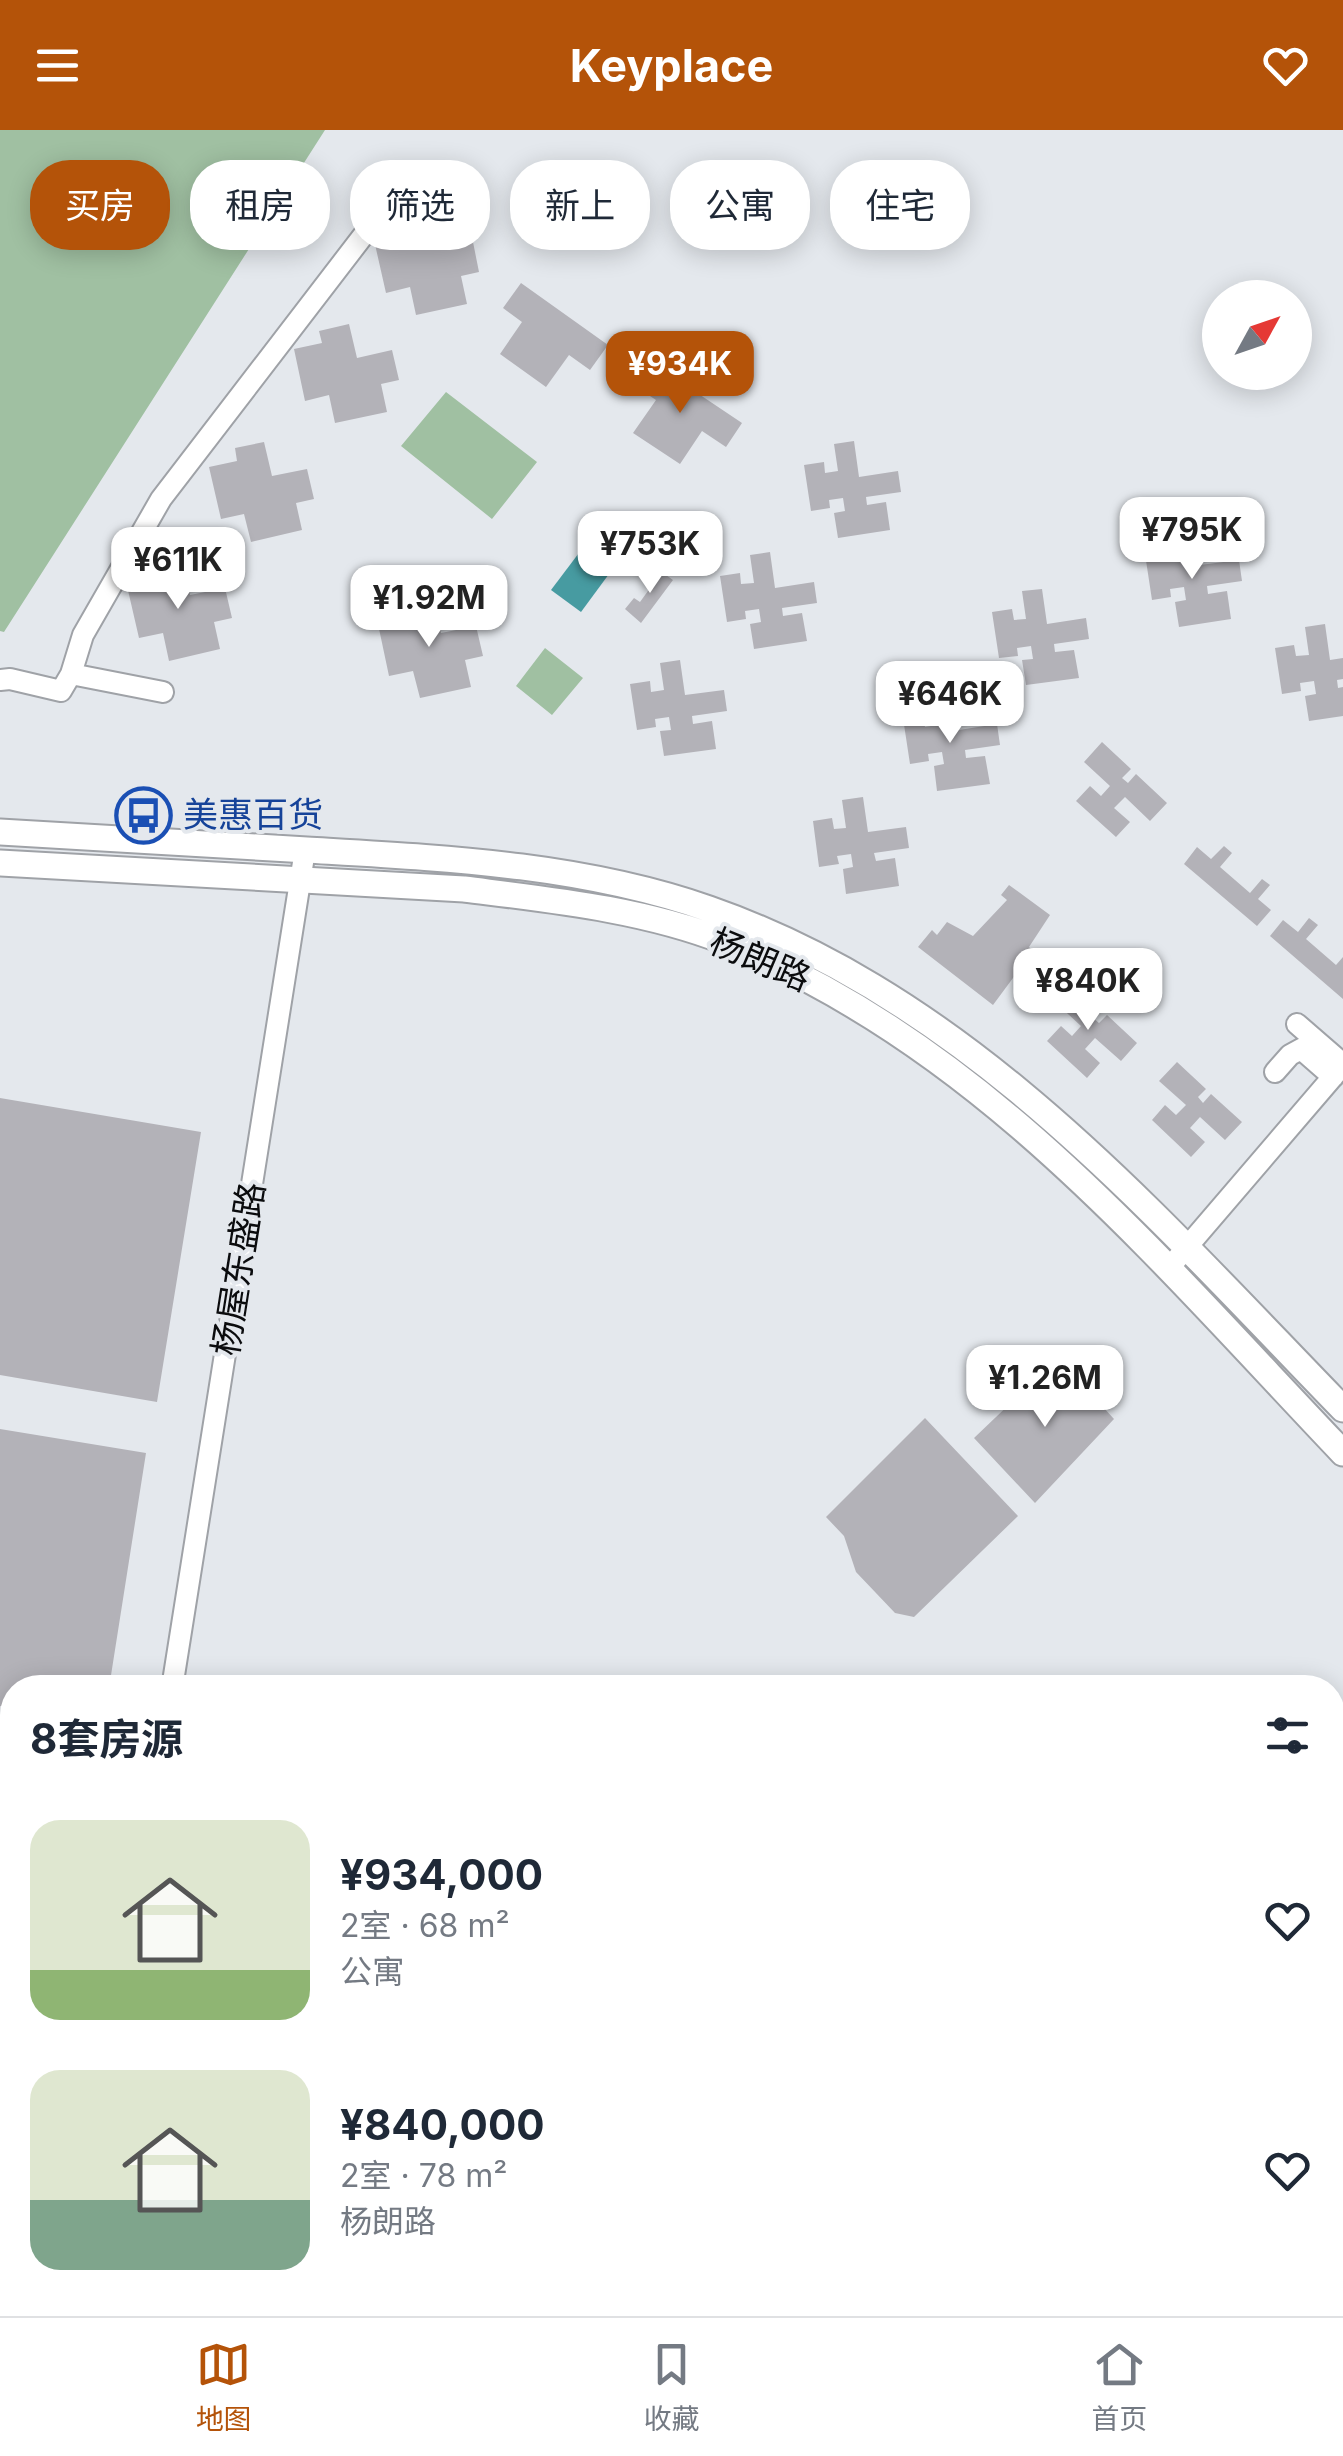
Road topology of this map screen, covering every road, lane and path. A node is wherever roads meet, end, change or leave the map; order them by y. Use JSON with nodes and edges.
{"nodes":[{"id":1,"x":352,"y":250,"type":"edge"},
{"id":2,"x":72,"y":674,"type":"junction"},
{"id":3,"x":0,"y":680,"type":"edge"},
{"id":4,"x":163,"y":692,"type":"dead end"},
{"id":5,"x":0,"y":832,"type":"edge"},
{"id":6,"x":305,"y":850,"type":"junction"},
{"id":7,"x":0,"y":863,"type":"edge"},
{"id":8,"x":301,"y":880,"type":"junction"},
{"id":9,"x":1297,"y":1024,"type":"dead end"},
{"id":10,"x":1340,"y":1069,"type":"edge"},
{"id":11,"x":1275,"y":1072,"type":"dead end"},
{"id":12,"x":1187,"y":1246,"type":"junction"},
{"id":13,"x":1169,"y":1268,"type":"junction"},
{"id":14,"x":1343,"y":1409,"type":"edge"},
{"id":15,"x":1343,"y":1453,"type":"edge"},
{"id":16,"x":174,"y":1675,"type":"edge"}],
"edges":[{"from":1,"to":2,"type":"street"},
{"from":2,"to":3,"type":"street"},
{"from":2,"to":4,"type":"street"},
{"from":5,"to":6,"type":"main road","name":"杨朗路"},
{"from":6,"to":8,"type":"street","name":"杨屋东盛路"},
{"from":6,"to":12,"type":"main road","name":"杨朗路"},
{"from":7,"to":8,"type":"main road","name":"杨朗路"},
{"from":8,"to":13,"type":"main road","name":"杨朗路"},
{"from":8,"to":16,"type":"street","name":"杨屋东盛路"},
{"from":9,"to":10,"type":"street"},
{"from":10,"to":11,"type":"street"},
{"from":10,"to":12,"type":"street"},
{"from":12,"to":13,"type":"street"},
{"from":12,"to":14,"type":"main road","name":"杨朗路"},
{"from":13,"to":15,"type":"main road","name":"杨朗路"}]}
